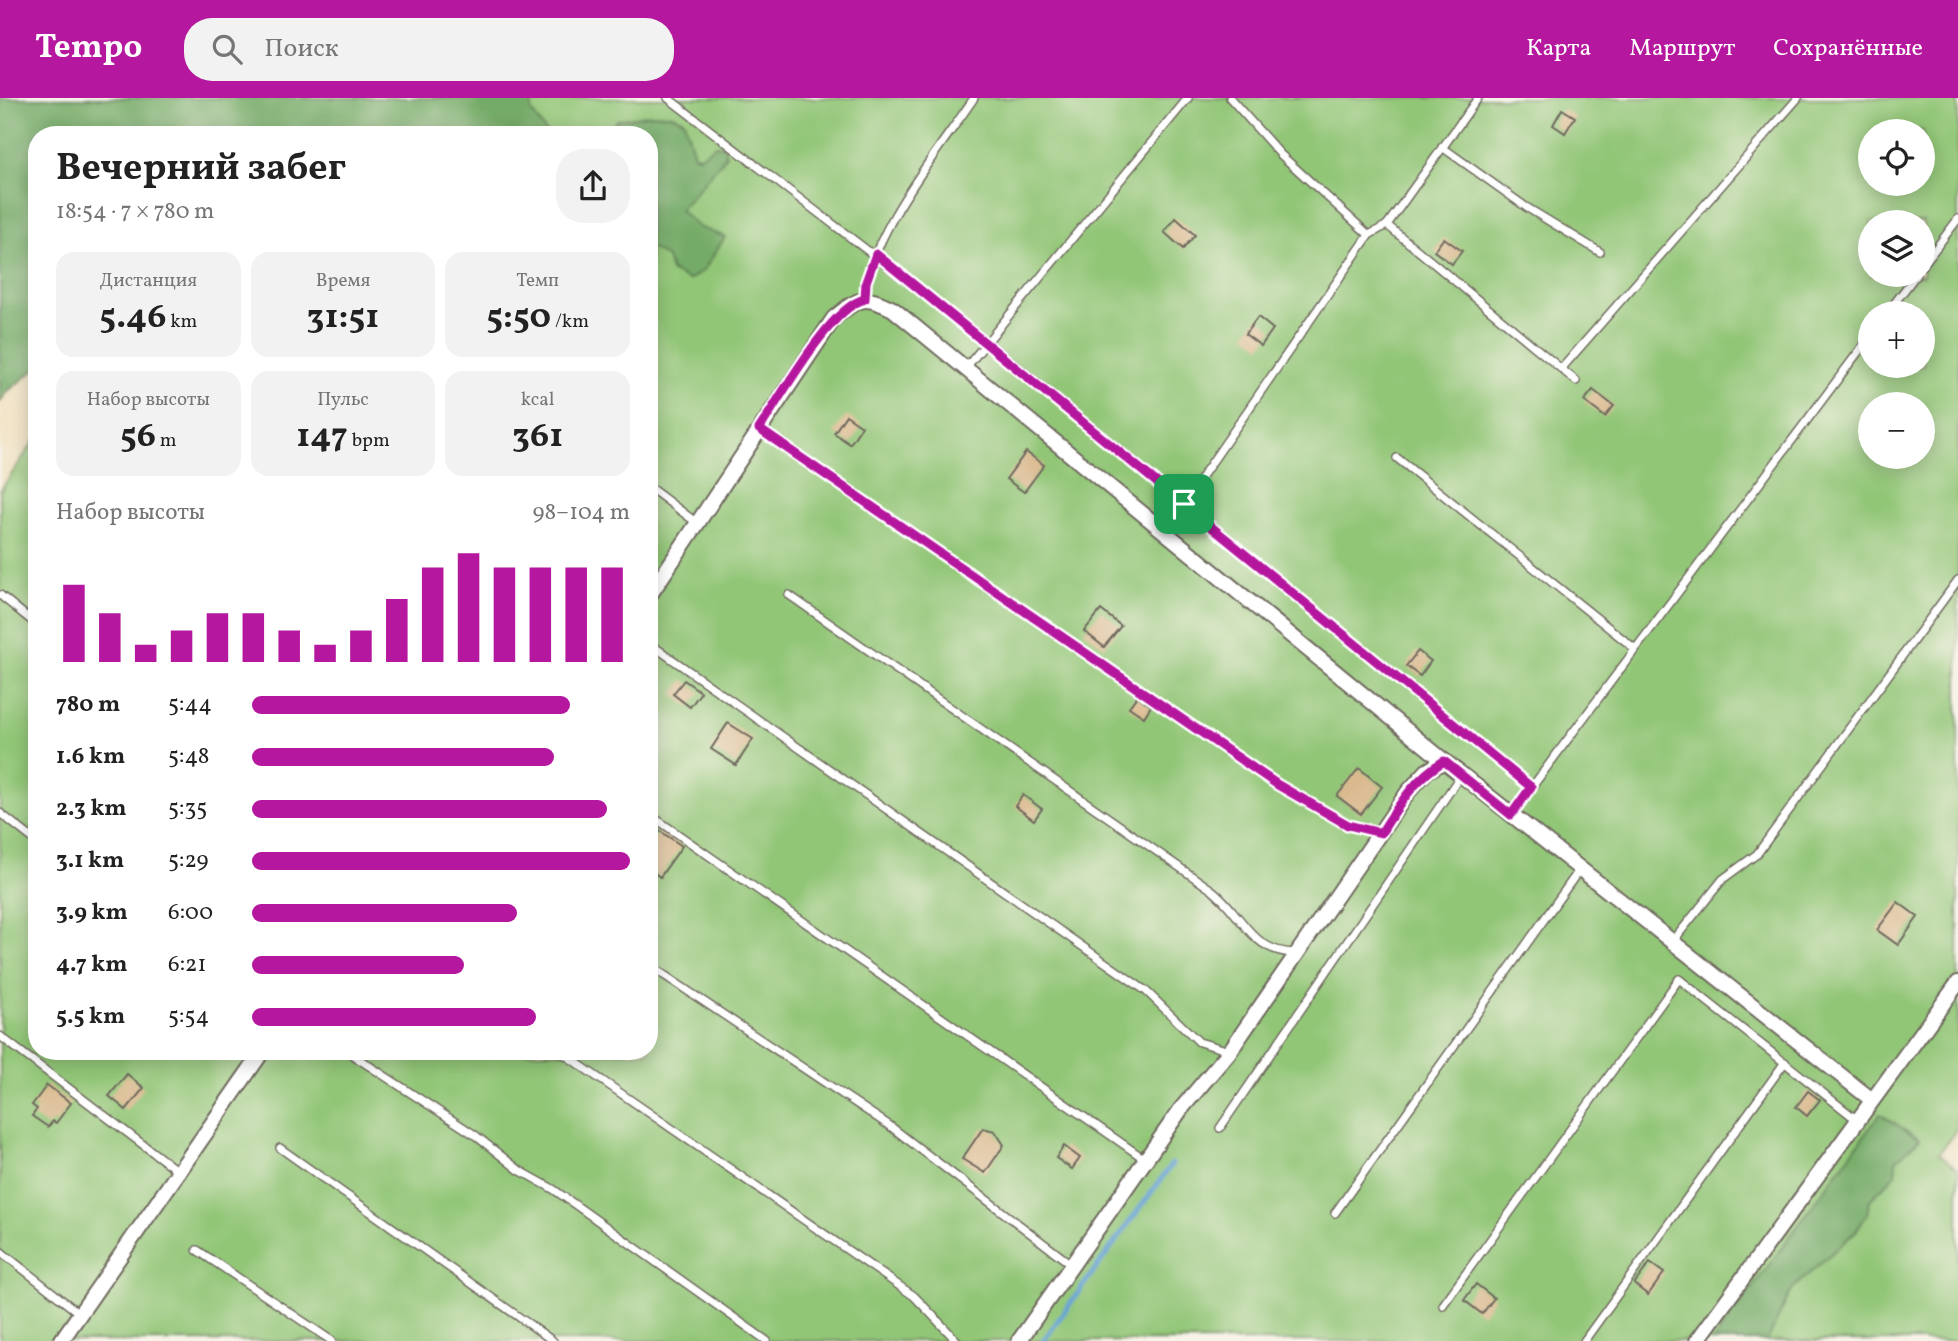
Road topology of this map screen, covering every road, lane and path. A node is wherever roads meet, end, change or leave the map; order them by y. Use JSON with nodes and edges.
{"nodes":[{"id":1,"x":668,"y":98,"type":"edge"},
{"id":2,"x":974,"y":98,"type":"edge"},
{"id":3,"x":1188,"y":98,"type":"edge"},
{"id":4,"x":1230,"y":98,"type":"edge"},
{"id":5,"x":1478,"y":98,"type":"edge"},
{"id":6,"x":1798,"y":98,"type":"edge"},
{"id":7,"x":1442,"y":147,"type":"junction"},
{"id":8,"x":1958,"y":219,"type":"edge"},
{"id":9,"x":1387,"y":225,"type":"junction"},
{"id":10,"x":1369,"y":236,"type":"junction"},
{"id":11,"x":1935,"y":249,"type":"edge"},
{"id":12,"x":1600,"y":252,"type":"dead end"},
{"id":13,"x":876,"y":254,"type":"junction"},
{"id":14,"x":1907,"y":287,"type":"edge"},
{"id":15,"x":865,"y":299,"type":"junction"},
{"id":16,"x":1896,"y":301,"type":"edge"},
{"id":17,"x":987,"y":342,"type":"junction"},
{"id":18,"x":1858,"y":352,"type":"edge"},
{"id":19,"x":1562,"y":368,"type":"junction"},
{"id":20,"x":964,"y":370,"type":"junction"},
{"id":21,"x":1576,"y":381,"type":"dead end"},
{"id":22,"x":759,"y":429,"type":"junction"},
{"id":23,"x":1397,"y":458,"type":"dead end"},
{"id":24,"x":658,"y":494,"type":"edge"},
{"id":25,"x":1184,"y":504,"type":"junction"},
{"id":26,"x":697,"y":523,"type":"junction"},
{"id":27,"x":1163,"y":533,"type":"junction"},
{"id":28,"x":1958,"y":580,"type":"edge"},
{"id":29,"x":658,"y":582,"type":"edge"},
{"id":30,"x":0,"y":595,"type":"edge"},
{"id":31,"x":789,"y":595,"type":"dead end"},
{"id":32,"x":28,"y":618,"type":"edge"},
{"id":33,"x":1634,"y":648,"type":"junction"},
{"id":34,"x":658,"y":649,"type":"edge"},
{"id":35,"x":1444,"y":761,"type":"junction"},
{"id":36,"x":1461,"y":775,"type":"junction"},
{"id":37,"x":1531,"y":787,"type":"junction"},
{"id":38,"x":0,"y":813,"type":"edge"},
{"id":39,"x":1511,"y":815,"type":"junction"},
{"id":40,"x":658,"y":820,"type":"edge"},
{"id":41,"x":1381,"y":833,"type":"junction"},
{"id":42,"x":28,"y":835,"type":"edge"},
{"id":43,"x":1581,"y":869,"type":"junction"},
{"id":44,"x":1673,"y":941,"type":"junction"},
{"id":45,"x":1298,"y":953,"type":"junction"},
{"id":46,"x":658,"y":971,"type":"edge"},
{"id":47,"x":1958,"y":983,"type":"edge"},
{"id":48,"x":0,"y":1036,"type":"edge"},
{"id":49,"x":1230,"y":1051,"type":"junction"},
{"id":50,"x":28,"y":1057,"type":"edge"},
{"id":51,"x":32,"y":1060,"type":"edge"},
{"id":52,"x":257,"y":1060,"type":"edge"},
{"id":53,"x":360,"y":1060,"type":"edge"},
{"id":54,"x":573,"y":1060,"type":"edge"},
{"id":55,"x":1785,"y":1062,"type":"junction"},
{"id":56,"x":1872,"y":1100,"type":"junction"},
{"id":57,"x":1857,"y":1120,"type":"junction"},
{"id":58,"x":1220,"y":1128,"type":"dead end"},
{"id":59,"x":280,"y":1148,"type":"dead end"},
{"id":60,"x":1147,"y":1161,"type":"junction"},
{"id":61,"x":180,"y":1172,"type":"junction"},
{"id":62,"x":1335,"y":1213,"type":"dead end"},
{"id":63,"x":197,"y":1250,"type":"dead end"},
{"id":64,"x":0,"y":1251,"type":"edge"},
{"id":65,"x":1073,"y":1265,"type":"junction"},
{"id":66,"x":1443,"y":1305,"type":"dead end"},
{"id":67,"x":79,"y":1314,"type":"junction"},
{"id":68,"x":61,"y":1341,"type":"edge"},
{"id":69,"x":332,"y":1341,"type":"edge"},
{"id":70,"x":553,"y":1341,"type":"edge"},
{"id":71,"x":767,"y":1341,"type":"edge"},
{"id":72,"x":957,"y":1341,"type":"edge"},
{"id":73,"x":1019,"y":1341,"type":"edge"},
{"id":74,"x":1584,"y":1341,"type":"edge"},
{"id":75,"x":1697,"y":1341,"type":"edge"}],
"edges":[{"from":1,"to":13,"type":"lane"},
{"from":2,"to":13,"type":"lane"},
{"from":3,"to":17,"type":"lane"},
{"from":4,"to":10,"type":"lane"},
{"from":5,"to":7,"type":"lane"},
{"from":6,"to":19,"type":"lane"},
{"from":7,"to":9,"type":"lane"},
{"from":7,"to":12,"type":"lane"},
{"from":8,"to":11,"type":"lane"},
{"from":9,"to":10,"type":"lane"},
{"from":9,"to":19,"type":"lane"},
{"from":10,"to":25,"type":"lane"},
{"from":13,"to":15,"type":"lane"},
{"from":13,"to":17,"type":"lane"},
{"from":14,"to":16,"type":"lane"},
{"from":15,"to":20,"type":"street"},
{"from":15,"to":22,"type":"street"},
{"from":17,"to":20,"type":"lane"},
{"from":17,"to":25,"type":"lane"},
{"from":18,"to":33,"type":"lane"},
{"from":19,"to":21,"type":"lane"},
{"from":20,"to":27,"type":"street"},
{"from":22,"to":26,"type":"street"},
{"from":22,"to":41,"type":"lane"},
{"from":23,"to":33,"type":"lane"},
{"from":24,"to":26,"type":"lane"},
{"from":25,"to":27,"type":"lane"},
{"from":25,"to":37,"type":"lane"},
{"from":26,"to":29,"type":"street"},
{"from":27,"to":35,"type":"street"},
{"from":28,"to":44,"type":"lane"},
{"from":30,"to":32,"type":"lane"},
{"from":31,"to":45,"type":"lane"},
{"from":33,"to":37,"type":"lane"},
{"from":34,"to":49,"type":"lane"},
{"from":35,"to":36,"type":"street"},
{"from":35,"to":41,"type":"street"},
{"from":36,"to":39,"type":"street"},
{"from":36,"to":58,"type":"lane"},
{"from":37,"to":39,"type":"lane"},
{"from":38,"to":42,"type":"lane"},
{"from":39,"to":43,"type":"street"},
{"from":40,"to":60,"type":"lane"},
{"from":41,"to":45,"type":"street"},
{"from":43,"to":44,"type":"street"},
{"from":43,"to":62,"type":"lane"},
{"from":44,"to":56,"type":"street"},
{"from":45,"to":49,"type":"street"},
{"from":46,"to":65,"type":"lane"},
{"from":47,"to":56,"type":"street"},
{"from":48,"to":50,"type":"lane"},
{"from":49,"to":60,"type":"street"},
{"from":51,"to":61,"type":"lane"},
{"from":52,"to":61,"type":"street"},
{"from":53,"to":71,"type":"lane"},
{"from":54,"to":72,"type":"lane"},
{"from":55,"to":57,"type":"lane"},
{"from":55,"to":66,"type":"lane"},
{"from":55,"to":74,"type":"lane"},
{"from":56,"to":57,"type":"street"},
{"from":57,"to":75,"type":"street"},
{"from":59,"to":70,"type":"lane"},
{"from":60,"to":65,"type":"street"},
{"from":61,"to":67,"type":"street"},
{"from":63,"to":69,"type":"lane"},
{"from":64,"to":67,"type":"lane"},
{"from":65,"to":73,"type":"street"},
{"from":67,"to":68,"type":"street"}]}
